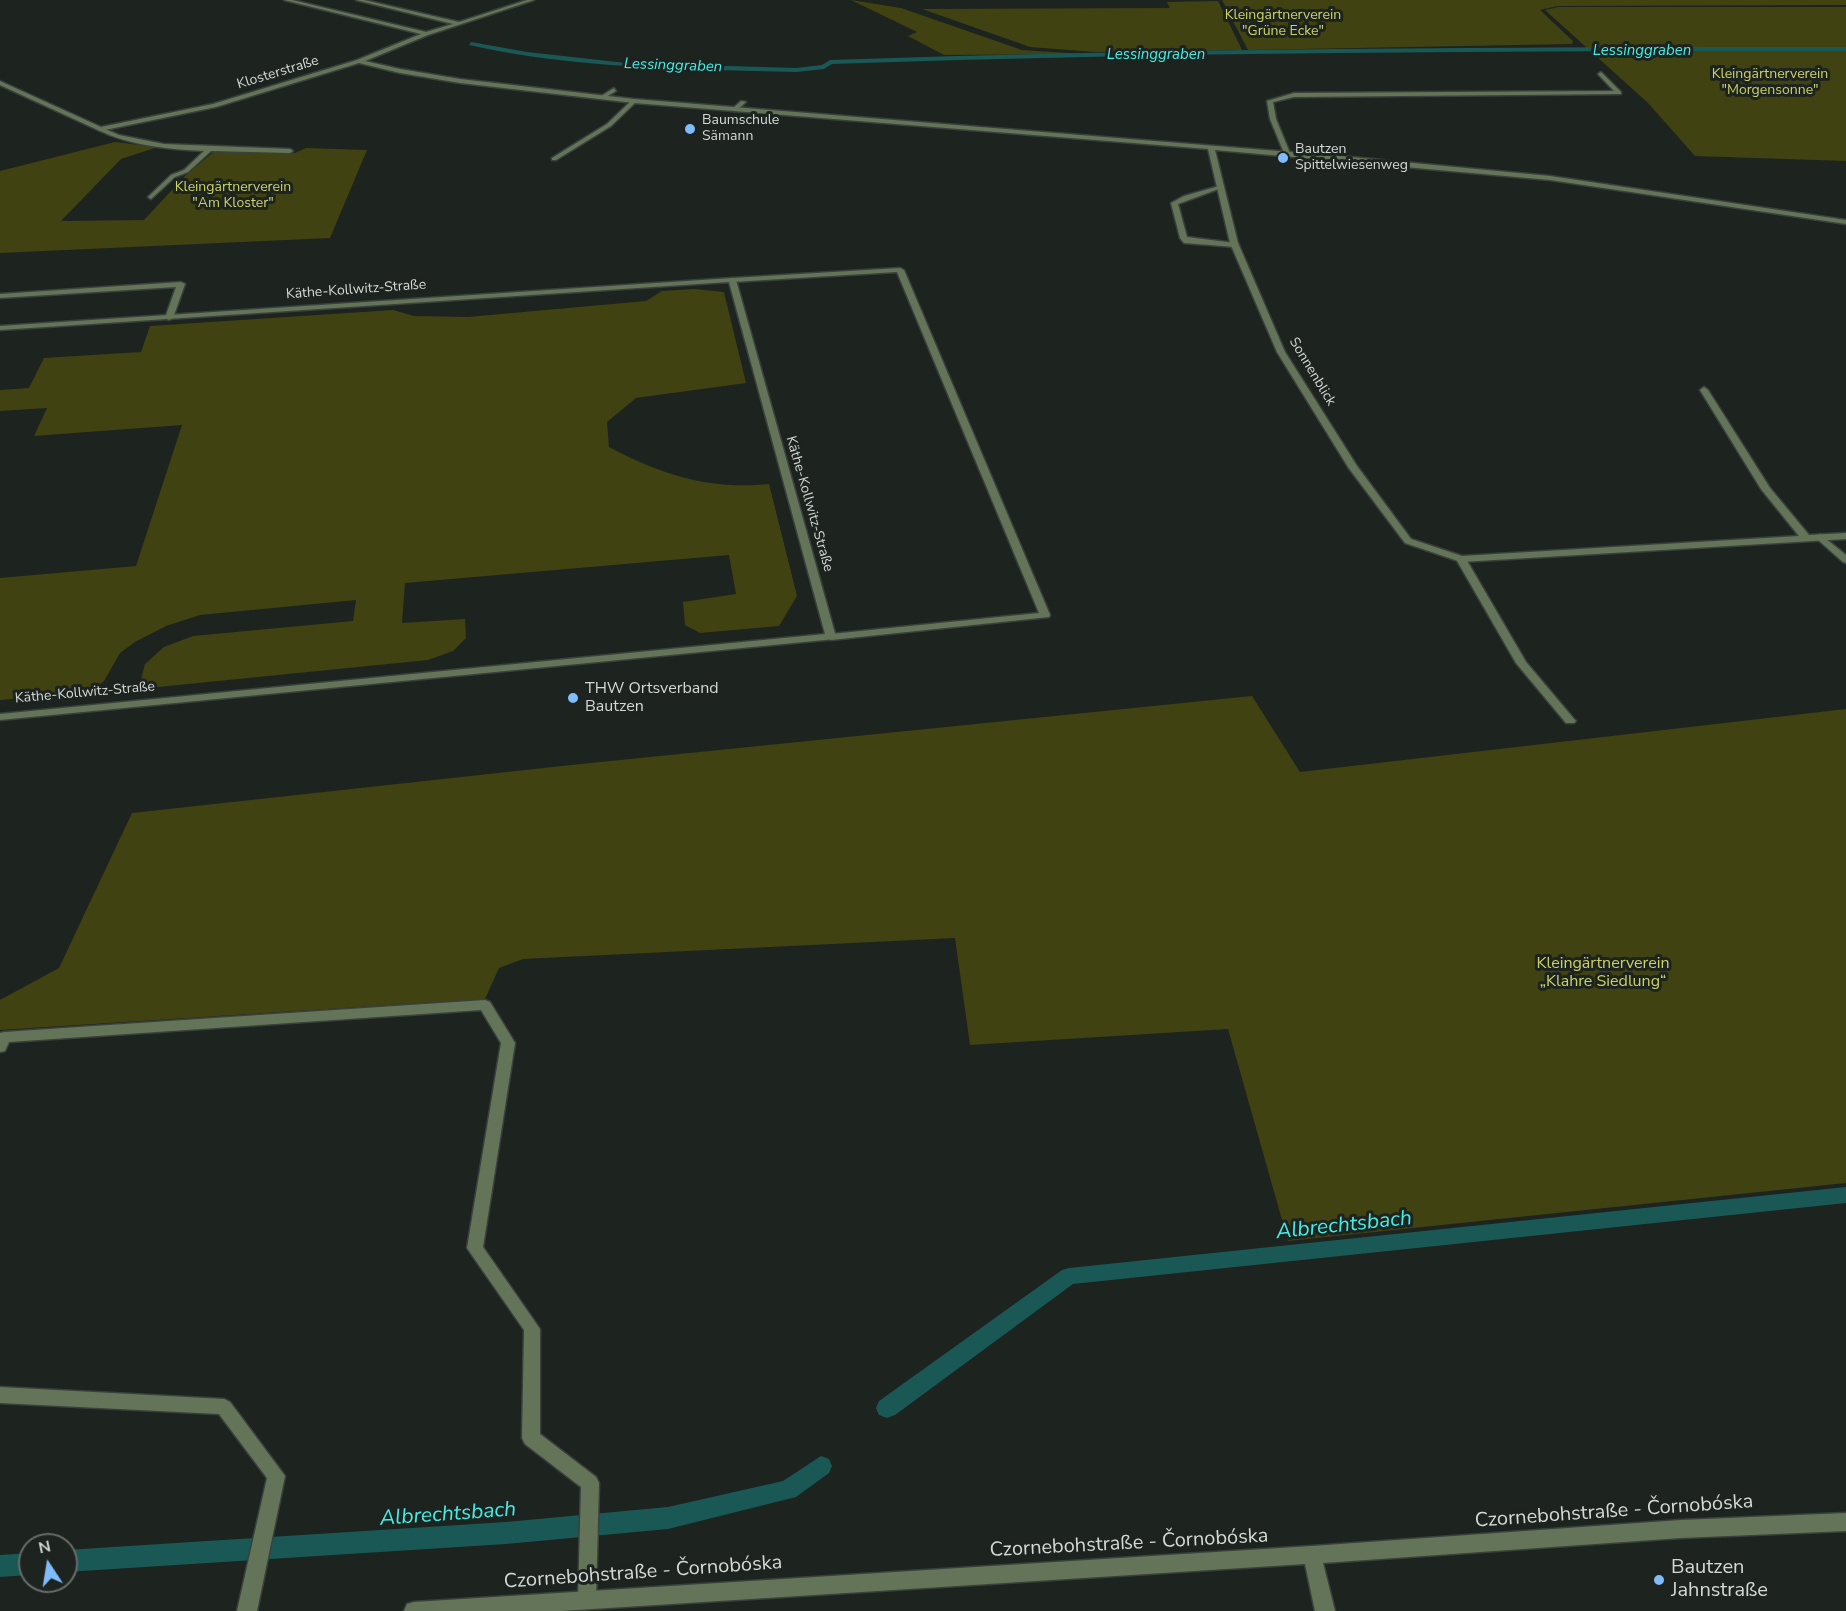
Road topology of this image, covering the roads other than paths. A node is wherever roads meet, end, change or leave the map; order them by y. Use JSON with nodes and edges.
{"nodes":[{"id":1,"x":286,"y":0,"type":"edge"},
{"id":2,"x":358,"y":0,"type":"edge"},
{"id":3,"x":532,"y":0,"type":"edge"},
{"id":4,"x":459,"y":23,"type":"junction"},
{"id":5,"x":426,"y":34,"type":"junction"},
{"id":6,"x":359,"y":61,"type":"junction"},
{"id":7,"x":1601,"y":74,"type":"dead end"},
{"id":8,"x":0,"y":83,"type":"edge"},
{"id":9,"x":615,"y":90,"type":"dead end"},
{"id":10,"x":601,"y":98,"type":"junction"},
{"id":11,"x":634,"y":101,"type":"junction"},
{"id":12,"x":743,"y":102,"type":"dead end"},
{"id":13,"x":734,"y":110,"type":"junction"},
{"id":14,"x":100,"y":129,"type":"junction"},
{"id":15,"x":211,"y":148,"type":"junction"},
{"id":16,"x":1211,"y":148,"type":"junction"},
{"id":17,"x":290,"y":151,"type":"dead end"},
{"id":18,"x":1287,"y":153,"type":"junction"},
{"id":19,"x":554,"y":159,"type":"dead end"},
{"id":20,"x":1221,"y":188,"type":"junction"},
{"id":21,"x":151,"y":196,"type":"dead end"},
{"id":22,"x":1846,"y":222,"type":"edge"},
{"id":23,"x":1234,"y":245,"type":"junction"},
{"id":24,"x":732,"y":280,"type":"junction"},
{"id":25,"x":0,"y":296,"type":"edge"},
{"id":26,"x":169,"y":318,"type":"junction"},
{"id":27,"x":0,"y":328,"type":"edge"},
{"id":28,"x":1704,"y":390,"type":"dead end"},
{"id":29,"x":1846,"y":536,"type":"edge"},
{"id":30,"x":1820,"y":537,"type":"junction"},
{"id":31,"x":1806,"y":538,"type":"junction"},
{"id":32,"x":1461,"y":559,"type":"junction"},
{"id":33,"x":1846,"y":560,"type":"edge"},
{"id":34,"x":831,"y":637,"type":"junction"},
{"id":35,"x":0,"y":717,"type":"edge"},
{"id":36,"x":1570,"y":721,"type":"dead end"},
{"id":37,"x":0,"y":1047,"type":"edge"},
{"id":38,"x":0,"y":1395,"type":"edge"},
{"id":39,"x":1846,"y":1522,"type":"edge"},
{"id":40,"x":1312,"y":1555,"type":"junction"},
{"id":41,"x":587,"y":1599,"type":"junction"},
{"id":42,"x":508,"y":1608,"type":"edge"},
{"id":43,"x":247,"y":1611,"type":"edge"},
{"id":44,"x":414,"y":1611,"type":"edge"},
{"id":45,"x":1325,"y":1611,"type":"edge"}],
"edges":[{"from":1,"to":5,"type":"street"},
{"from":2,"to":4,"type":"street"},
{"from":3,"to":4,"type":"street","name":"Klosterstraße"},
{"from":4,"to":5,"type":"street","name":"Klosterstraße"},
{"from":5,"to":6,"type":"street","name":"Klosterstraße"},
{"from":6,"to":10,"type":"street"},
{"from":6,"to":14,"type":"street","name":"Klosterstraße"},
{"from":7,"to":18,"type":"street"},
{"from":8,"to":14,"type":"street"},
{"from":9,"to":10,"type":"street"},
{"from":10,"to":11,"type":"street"},
{"from":11,"to":13,"type":"street"},
{"from":11,"to":19,"type":"street"},
{"from":12,"to":13,"type":"street"},
{"from":13,"to":16,"type":"street"},
{"from":14,"to":15,"type":"street"},
{"from":15,"to":17,"type":"street"},
{"from":15,"to":21,"type":"street"},
{"from":16,"to":18,"type":"street"},
{"from":16,"to":20,"type":"street","name":"Sonnenblick"},
{"from":18,"to":22,"type":"street"},
{"from":20,"to":23,"type":"street","name":"Sonnenblick"},
{"from":20,"to":23,"type":"street"},
{"from":23,"to":32,"type":"street","name":"Sonnenblick"},
{"from":24,"to":26,"type":"street","name":"Käthe-Kollwitz-Straße"},
{"from":24,"to":34,"type":"street","name":"Käthe-Kollwitz-Straße"},
{"from":24,"to":34,"type":"street"},
{"from":25,"to":26,"type":"street"},
{"from":26,"to":27,"type":"street","name":"Käthe-Kollwitz-Straße"},
{"from":28,"to":31,"type":"street"},
{"from":29,"to":30,"type":"street","name":"Sonnenblick"},
{"from":30,"to":31,"type":"street","name":"Sonnenblick"},
{"from":30,"to":33,"type":"street"},
{"from":31,"to":32,"type":"street","name":"Sonnenblick"},
{"from":32,"to":36,"type":"street"},
{"from":34,"to":35,"type":"street","name":"Käthe-Kollwitz-Straße"},
{"from":37,"to":41,"type":"street"},
{"from":38,"to":43,"type":"street"},
{"from":39,"to":40,"type":"street","name":"Czornebohstraße - Čornobóska"},
{"from":40,"to":41,"type":"street","name":"Czornebohstraße - Čornobóska"},
{"from":40,"to":45,"type":"street"},
{"from":41,"to":42,"type":"street","name":"Czornebohstraße - Čornobóska"},
{"from":42,"to":44,"type":"street","name":"Czornebohstraße - Čornobóska"}]}
